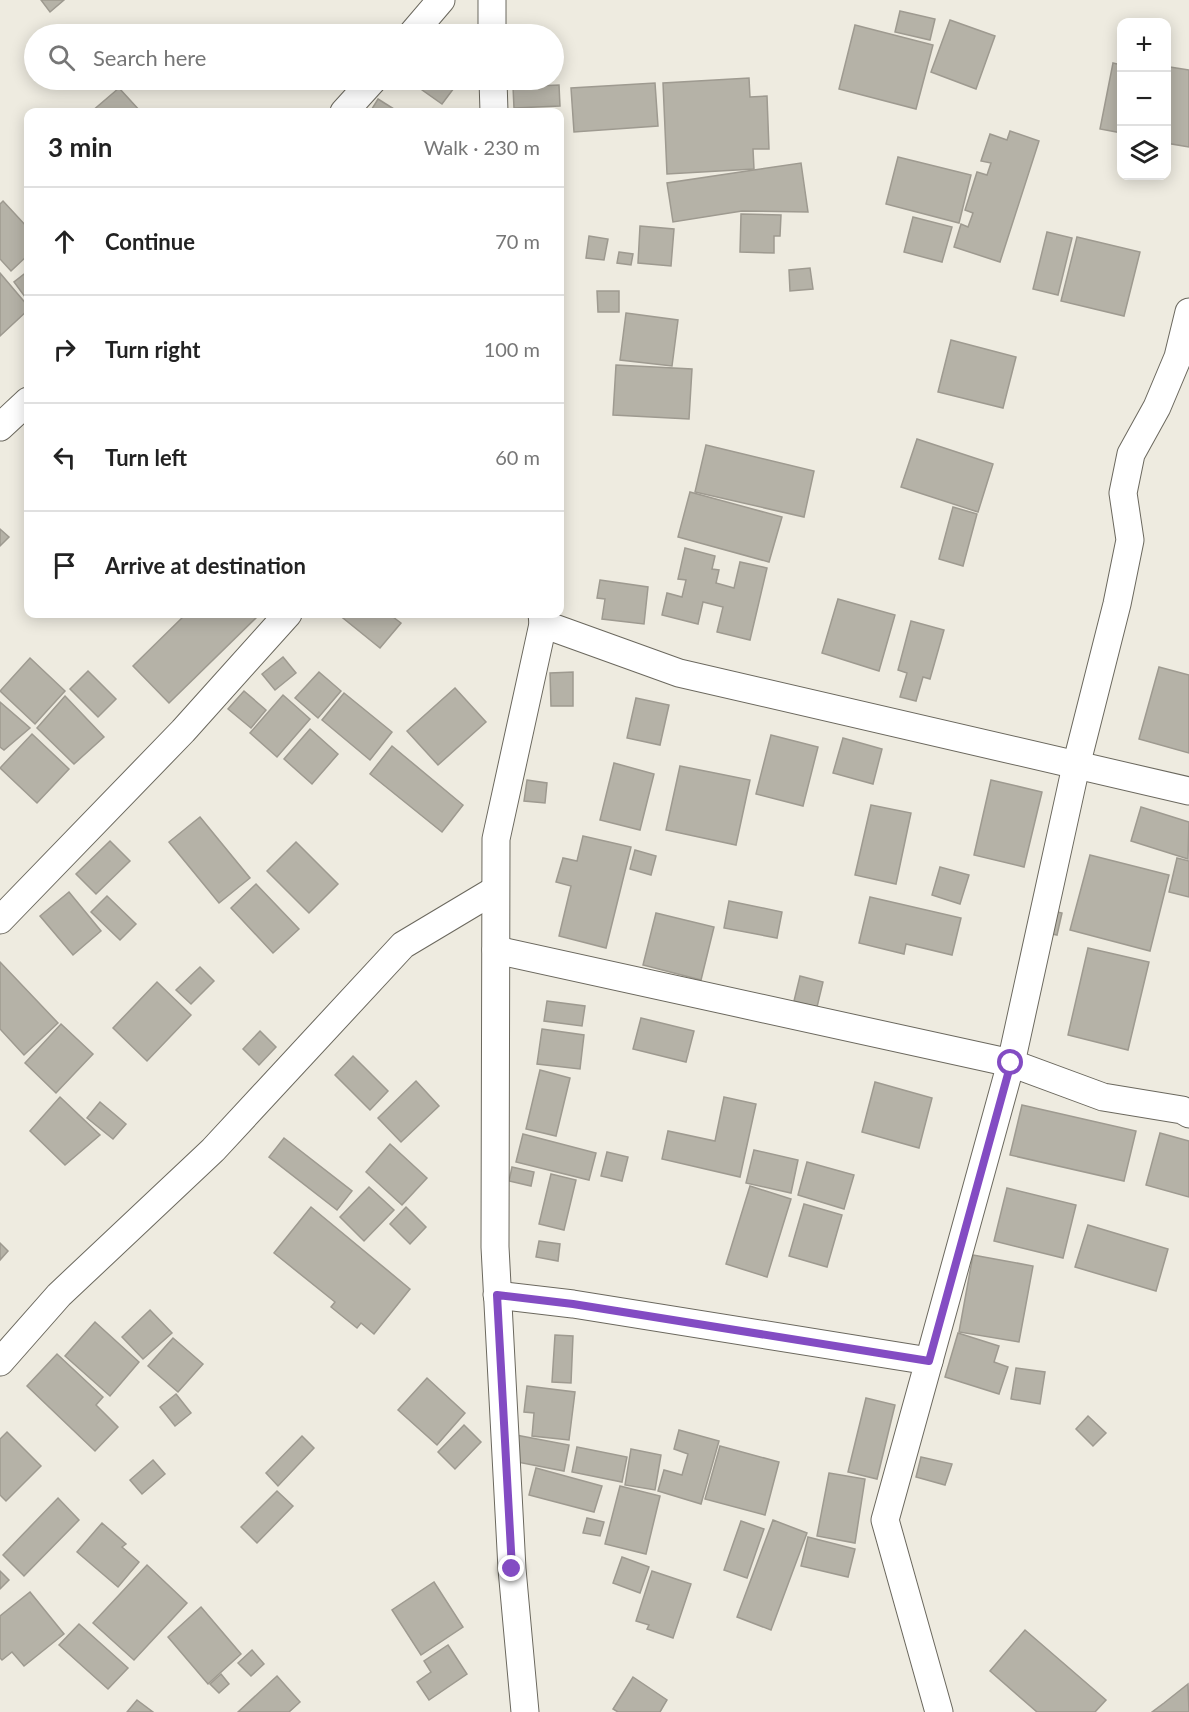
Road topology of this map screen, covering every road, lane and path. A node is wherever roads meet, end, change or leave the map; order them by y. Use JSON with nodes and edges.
{"nodes":[{"id":1,"x":441,"y":0,"type":"edge"},
{"id":2,"x":492,"y":0,"type":"edge"},
{"id":3,"x":421,"y":24,"type":"edge"},
{"id":4,"x":492,"y":24,"type":"edge"},
{"id":5,"x":364,"y":90,"type":"edge"},
{"id":6,"x":493,"y":90,"type":"edge"},
{"id":7,"x":348,"y":108,"type":"edge"},
{"id":8,"x":494,"y":108,"type":"edge"},
{"id":9,"x":1189,"y":312,"type":"edge"},
{"id":10,"x":24,"y":405,"type":"edge"},
{"id":11,"x":0,"y":427,"type":"edge"},
{"id":12,"x":284,"y":618,"type":"edge"},
{"id":13,"x":542,"y":619,"type":"edge"},
{"id":14,"x":1076,"y":766,"type":"junction"},
{"id":15,"x":1189,"y":791,"type":"edge"},
{"id":16,"x":495,"y":890,"type":"junction"},
{"id":17,"x":0,"y":920,"type":"edge"},
{"id":18,"x":496,"y":950,"type":"junction"},
{"id":19,"x":1011,"y":1063,"type":"junction"},
{"id":20,"x":1189,"y":1114,"type":"edge"},
{"id":21,"x":497,"y":1295,"type":"junction"},
{"id":22,"x":929,"y":1361,"type":"junction"},
{"id":23,"x":0,"y":1362,"type":"edge"},
{"id":24,"x":930,"y":1706,"type":"edge"},
{"id":25,"x":525,"y":1712,"type":"edge"}],
"edges":[{"from":1,"to":3,"type":"street"},
{"from":2,"to":4,"type":"street"},
{"from":5,"to":7,"type":"street"},
{"from":6,"to":8,"type":"street"},
{"from":9,"to":14,"type":"street"},
{"from":10,"to":11,"type":"street"},
{"from":12,"to":17,"type":"street"},
{"from":13,"to":14,"type":"street"},
{"from":13,"to":16,"type":"street"},
{"from":14,"to":15,"type":"street"},
{"from":14,"to":19,"type":"street"},
{"from":16,"to":18,"type":"street"},
{"from":16,"to":23,"type":"street"},
{"from":18,"to":19,"type":"street"},
{"from":18,"to":21,"type":"street"},
{"from":19,"to":20,"type":"street"},
{"from":19,"to":22,"type":"street"},
{"from":21,"to":22,"type":"street"},
{"from":21,"to":25,"type":"street"},
{"from":22,"to":24,"type":"street"}]}
